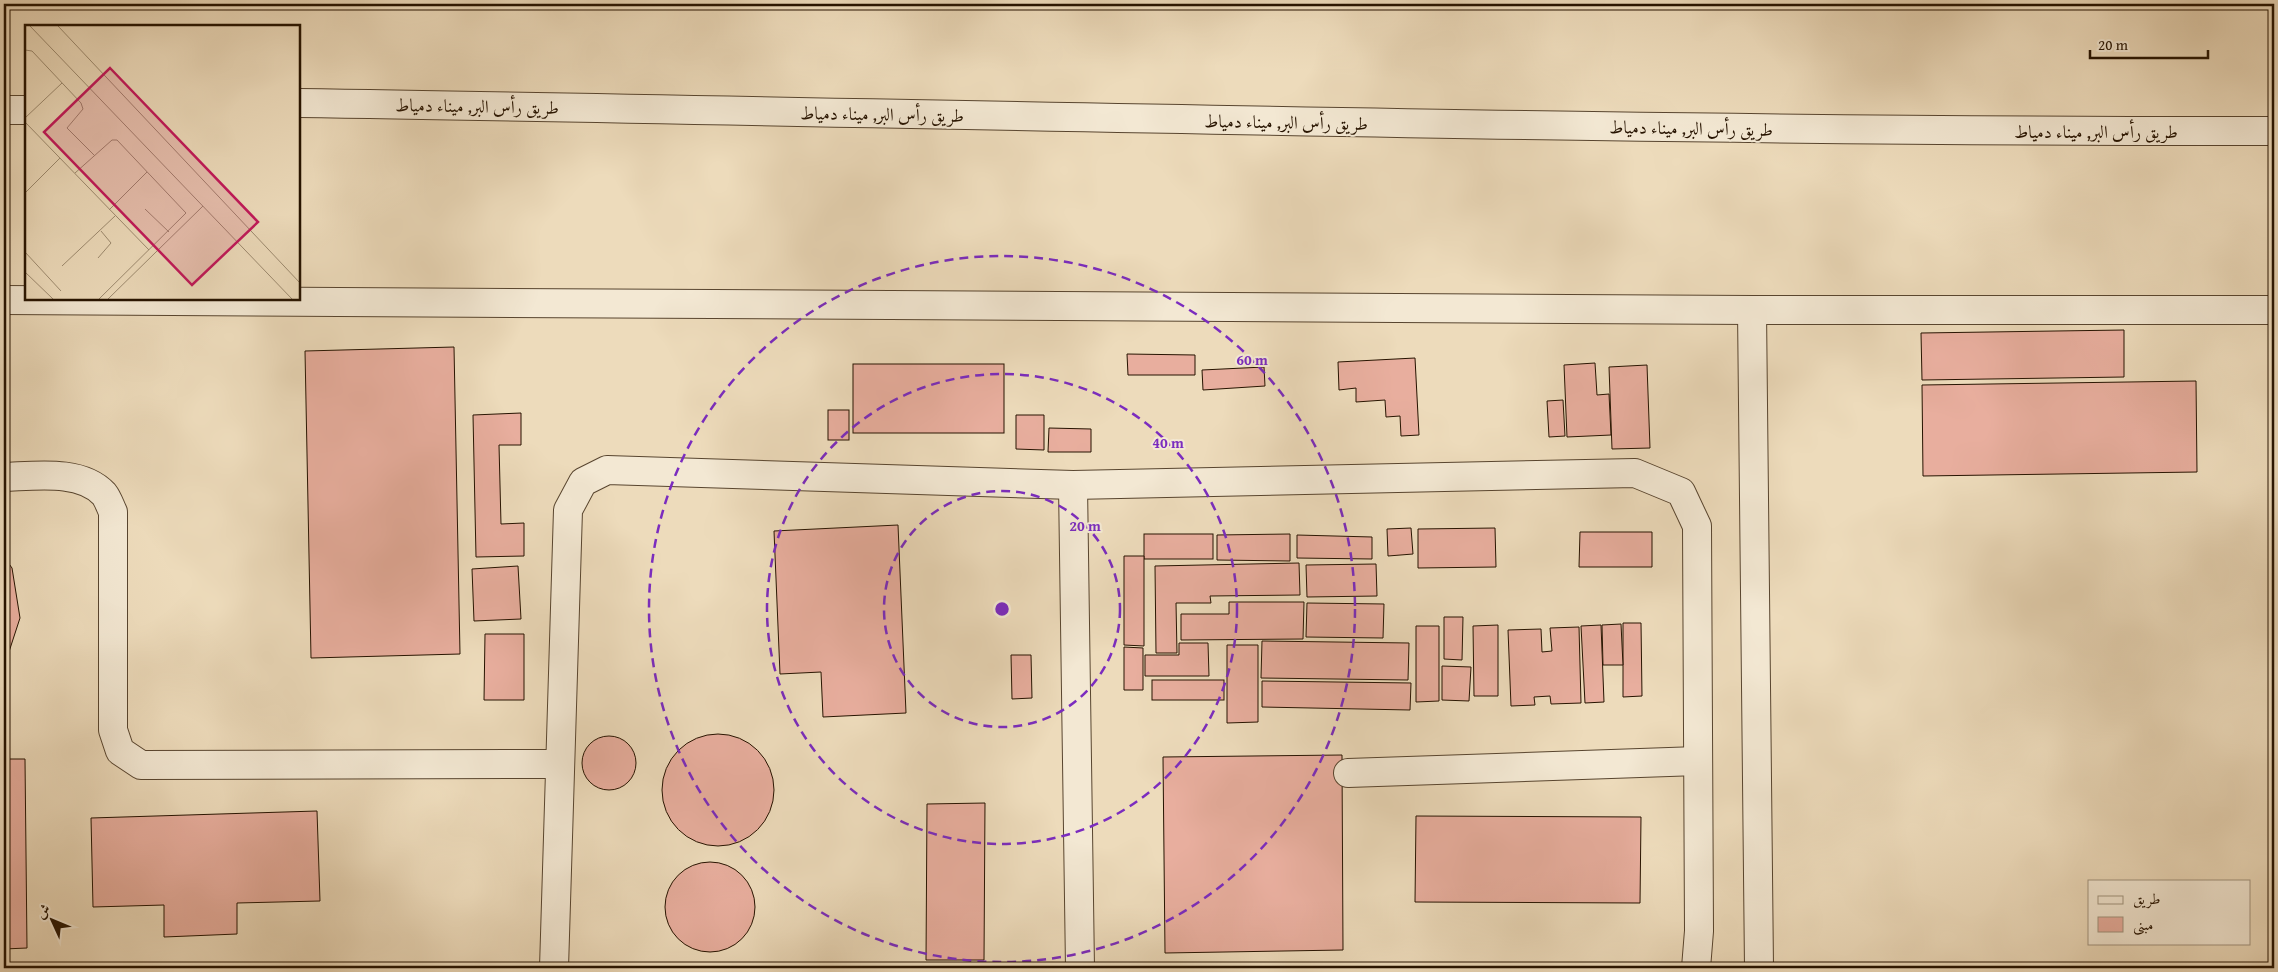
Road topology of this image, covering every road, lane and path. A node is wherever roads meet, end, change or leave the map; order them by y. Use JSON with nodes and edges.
{"nodes":[{"id":1,"x":300,"y":103,"type":"edge"},
{"id":2,"x":4,"y":110,"type":"edge"},
{"id":3,"x":25,"y":110,"type":"edge"},
{"id":4,"x":2274,"y":131,"type":"edge"},
{"id":5,"x":4,"y":300,"type":"edge"},
{"id":6,"x":1752,"y":310,"type":"junction"},
{"id":7,"x":2274,"y":310,"type":"edge"},
{"id":8,"x":4,"y":476,"type":"edge"},
{"id":9,"x":1073,"y":485,"type":"junction"},
{"id":10,"x":1698,"y":761,"type":"junction"},
{"id":11,"x":560,"y":764,"type":"junction"},
{"id":12,"x":1348,"y":773,"type":"dead end"},
{"id":13,"x":554,"y":968,"type":"edge"},
{"id":14,"x":1080,"y":968,"type":"edge"},
{"id":15,"x":1696,"y":968,"type":"edge"},
{"id":16,"x":1759,"y":968,"type":"edge"}],
"edges":[{"from":1,"to":4,"type":"street","name":"طريق رأس البر, ميناء دمياط"},
{"from":2,"to":3,"type":"street"},
{"from":5,"to":6,"type":"street"},
{"from":6,"to":7,"type":"street"},
{"from":6,"to":16,"type":"street"},
{"from":8,"to":11,"type":"street"},
{"from":9,"to":10,"type":"street"},
{"from":9,"to":11,"type":"street"},
{"from":9,"to":14,"type":"street"},
{"from":10,"to":12,"type":"street"},
{"from":10,"to":15,"type":"street"},
{"from":11,"to":13,"type":"street"}]}
